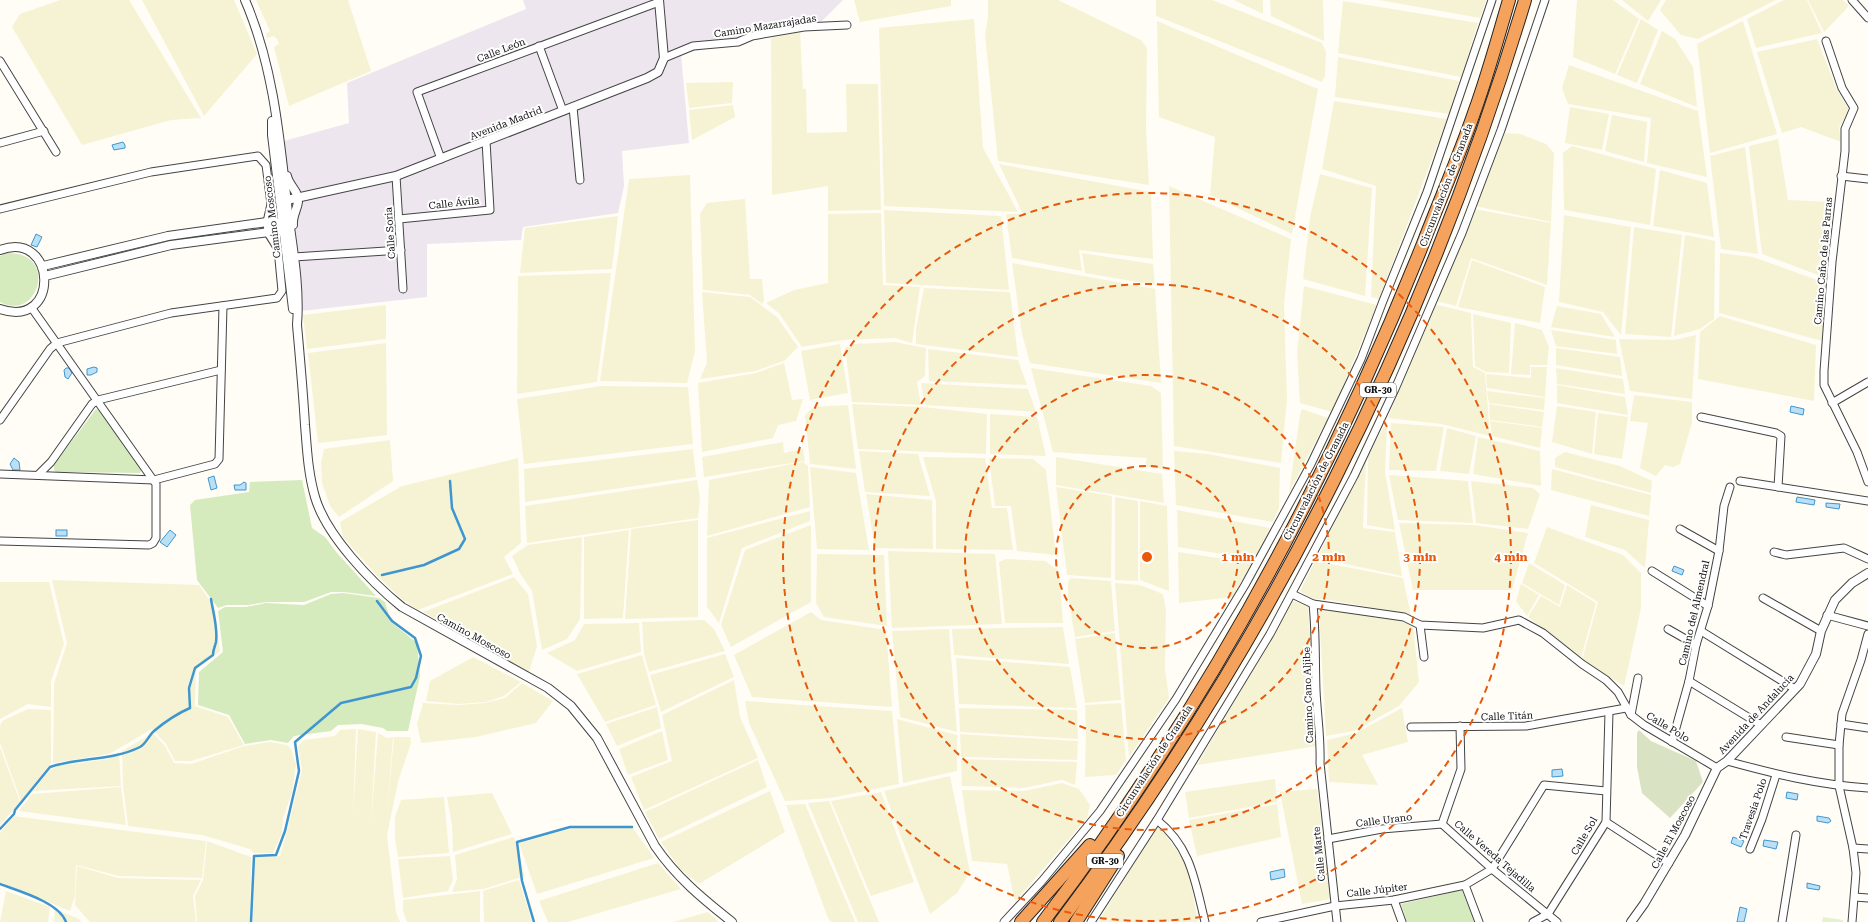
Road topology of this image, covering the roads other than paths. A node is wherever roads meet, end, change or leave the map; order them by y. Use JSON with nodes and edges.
{"nodes":[{"id":1,"x":245,"y":0,"type":"edge"},
{"id":2,"x":1492,"y":0,"type":"edge"},
{"id":3,"x":1509,"y":0,"type":"edge"},
{"id":4,"x":1525,"y":0,"type":"edge"},
{"id":5,"x":1545,"y":0,"type":"edge"},
{"id":6,"x":1852,"y":0,"type":"edge"},
{"id":7,"x":659,"y":1,"type":"edge"},
{"id":8,"x":1868,"y":18,"type":"edge"},
{"id":9,"x":847,"y":25,"type":"dead end"},
{"id":10,"x":1826,"y":41,"type":"dead end"},
{"id":11,"x":539,"y":46,"type":"junction"},
{"id":12,"x":664,"y":58,"type":"junction"},
{"id":13,"x":0,"y":61,"type":"edge"},
{"id":14,"x":273,"y":106,"type":"junction"},
{"id":15,"x":573,"y":107,"type":"junction"},
{"id":16,"x":563,"y":111,"type":"junction"},
{"id":17,"x":44,"y":131,"type":"junction"},
{"id":18,"x":486,"y":141,"type":"junction"},
{"id":19,"x":0,"y":143,"type":"edge"},
{"id":20,"x":56,"y":152,"type":"dead end"},
{"id":21,"x":441,"y":158,"type":"junction"},
{"id":22,"x":282,"y":159,"type":"junction"},
{"id":23,"x":276,"y":166,"type":"junction"},
{"id":24,"x":396,"y":176,"type":"junction"},
{"id":25,"x":1841,"y":176,"type":"junction"},
{"id":26,"x":1868,"y":178,"type":"edge"},
{"id":27,"x":580,"y":180,"type":"dead end"},
{"id":28,"x":297,"y":198,"type":"junction"},
{"id":29,"x":287,"y":200,"type":"junction"},
{"id":30,"x":0,"y":209,"type":"edge"},
{"id":31,"x":285,"y":215,"type":"junction"},
{"id":32,"x":399,"y":219,"type":"junction"},
{"id":33,"x":267,"y":222,"type":"junction"},
{"id":34,"x":283,"y":225,"type":"junction"},
{"id":35,"x":268,"y":233,"type":"junction"},
{"id":36,"x":0,"y":250,"type":"edge"},
{"id":37,"x":401,"y":250,"type":"junction"},
{"id":38,"x":294,"y":257,"type":"junction"},
{"id":39,"x":43,"y":266,"type":"junction"},
{"id":40,"x":295,"y":272,"type":"junction"},
{"id":41,"x":45,"y":276,"type":"junction"},
{"id":42,"x":403,"y":289,"type":"dead end"},
{"id":43,"x":223,"y":306,"type":"junction"},
{"id":44,"x":31,"y":307,"type":"junction"},
{"id":45,"x":0,"y":309,"type":"edge"},
{"id":46,"x":297,"y":325,"type":"junction"},
{"id":47,"x":58,"y":343,"type":"junction"},
{"id":48,"x":221,"y":370,"type":"junction"},
{"id":49,"x":1868,"y":382,"type":"edge"},
{"id":50,"x":98,"y":400,"type":"junction"},
{"id":51,"x":1832,"y":403,"type":"junction"},
{"id":52,"x":1701,"y":417,"type":"dead end"},
{"id":53,"x":0,"y":420,"type":"edge"},
{"id":54,"x":51,"y":462,"type":"junction"},
{"id":55,"x":0,"y":474,"type":"edge"},
{"id":56,"x":38,"y":476,"type":"junction"},
{"id":57,"x":55,"y":476,"type":"junction"},
{"id":58,"x":154,"y":480,"type":"junction"},
{"id":59,"x":1740,"y":481,"type":"dead end"},
{"id":60,"x":1868,"y":482,"type":"edge"},
{"id":61,"x":1730,"y":487,"type":"dead end"},
{"id":62,"x":1778,"y":487,"type":"junction"},
{"id":63,"x":1868,"y":501,"type":"edge"},
{"id":64,"x":1680,"y":529,"type":"dead end"},
{"id":65,"x":0,"y":541,"type":"edge"},
{"id":66,"x":1719,"y":551,"type":"junction"},
{"id":67,"x":1774,"y":552,"type":"dead end"},
{"id":68,"x":1868,"y":559,"type":"edge"},
{"id":69,"x":1652,"y":571,"type":"dead end"},
{"id":70,"x":1868,"y":573,"type":"edge"},
{"id":71,"x":1292,"y":594,"type":"junction"},
{"id":72,"x":1763,"y":598,"type":"dead end"},
{"id":73,"x":1313,"y":604,"type":"junction"},
{"id":74,"x":1708,"y":606,"type":"junction"},
{"id":75,"x":1827,"y":615,"type":"junction"},
{"id":76,"x":1420,"y":625,"type":"junction"},
{"id":77,"x":1868,"y":626,"type":"edge"},
{"id":78,"x":1668,"y":629,"type":"dead end"},
{"id":79,"x":1700,"y":631,"type":"junction"},
{"id":80,"x":1821,"y":631,"type":"junction"},
{"id":81,"x":1868,"y":634,"type":"edge"},
{"id":82,"x":1696,"y":645,"type":"junction"},
{"id":83,"x":1424,"y":657,"type":"dead end"},
{"id":84,"x":1865,"y":661,"type":"edge"},
{"id":85,"x":1638,"y":678,"type":"dead end"},
{"id":86,"x":1689,"y":681,"type":"junction"},
{"id":87,"x":1795,"y":689,"type":"junction"},
{"id":88,"x":1626,"y":708,"type":"junction"},
{"id":89,"x":1609,"y":712,"type":"junction"},
{"id":90,"x":1631,"y":715,"type":"junction"},
{"id":91,"x":1841,"y":724,"type":"junction"},
{"id":92,"x":1761,"y":725,"type":"junction"},
{"id":93,"x":1460,"y":726,"type":"junction"},
{"id":94,"x":1410,"y":727,"type":"dead end"},
{"id":95,"x":1868,"y":728,"type":"edge"},
{"id":96,"x":1786,"y":737,"type":"dead end"},
{"id":97,"x":1672,"y":742,"type":"junction"},
{"id":98,"x":1839,"y":745,"type":"junction"},
{"id":99,"x":1727,"y":761,"type":"junction"},
{"id":100,"x":1717,"y":768,"type":"junction"},
{"id":101,"x":1776,"y":775,"type":"junction"},
{"id":102,"x":1322,"y":785,"type":"joint"},
{"id":103,"x":1839,"y":786,"type":"junction"},
{"id":104,"x":1868,"y":788,"type":"edge"},
{"id":105,"x":1606,"y":791,"type":"junction"},
{"id":106,"x":1148,"y":798,"type":"junction"},
{"id":107,"x":1157,"y":820,"type":"junction"},
{"id":108,"x":1606,"y":822,"type":"junction"},
{"id":109,"x":1442,"y":824,"type":"junction"},
{"id":110,"x":1113,"y":825,"type":"junction"},
{"id":111,"x":1796,"y":835,"type":"dead end"},
{"id":112,"x":1328,"y":839,"type":"junction"},
{"id":113,"x":1853,"y":848,"type":"junction"},
{"id":114,"x":1750,"y":849,"type":"dead end"},
{"id":115,"x":1868,"y":849,"type":"edge"},
{"id":116,"x":1669,"y":863,"type":"junction"},
{"id":117,"x":1492,"y":869,"type":"junction"},
{"id":118,"x":1466,"y":885,"type":"junction"},
{"id":119,"x":1855,"y":897,"type":"junction"},
{"id":120,"x":1868,"y":898,"type":"edge"},
{"id":121,"x":1394,"y":900,"type":"junction"},
{"id":122,"x":1644,"y":904,"type":"junction"},
{"id":123,"x":1335,"y":906,"type":"junction"},
{"id":124,"x":1548,"y":914,"type":"junction"},
{"id":125,"x":1274,"y":920,"type":"edge"},
{"id":126,"x":732,"y":922,"type":"edge"},
{"id":127,"x":1004,"y":922,"type":"edge"},
{"id":128,"x":1021,"y":922,"type":"edge"},
{"id":129,"x":1043,"y":922,"type":"edge"},
{"id":130,"x":1060,"y":922,"type":"edge"},
{"id":131,"x":1076,"y":922,"type":"edge"},
{"id":132,"x":1091,"y":922,"type":"edge"},
{"id":133,"x":1205,"y":922,"type":"edge"},
{"id":134,"x":1261,"y":922,"type":"edge"},
{"id":135,"x":1337,"y":922,"type":"edge"},
{"id":136,"x":1402,"y":922,"type":"edge"},
{"id":137,"x":1479,"y":922,"type":"edge"},
{"id":138,"x":1533,"y":922,"type":"edge"},
{"id":139,"x":1557,"y":922,"type":"edge"},
{"id":140,"x":1631,"y":922,"type":"edge"},
{"id":141,"x":1638,"y":922,"type":"edge"},
{"id":142,"x":1782,"y":922,"type":"edge"},
{"id":143,"x":1852,"y":922,"type":"edge"}],
"edges":[{"from":1,"to":14,"type":"street","name":"Camino Moscoso"},
{"from":2,"to":127,"type":"street"},
{"from":3,"to":110,"type":"highway","name":"Circunvalación de Granada","number":"GR-30"},
{"from":4,"to":106,"type":"highway","name":"Circunvalación de Granada","number":"GR-30"},
{"from":5,"to":71,"type":"street"},
{"from":6,"to":8,"type":"street"},
{"from":7,"to":11,"type":"street","name":"Calle León"},
{"from":7,"to":12,"type":"street"},
{"from":9,"to":12,"type":"street","name":"Camino Mazarrajadas"},
{"from":10,"to":25,"type":"street","name":"Camino Caño de las Parras"},
{"from":11,"to":16,"type":"street"},
{"from":11,"to":21,"type":"street","name":"Calle León"},
{"from":12,"to":15,"type":"street","name":"Avenida Madrid"},
{"from":13,"to":17,"type":"street"},
{"from":14,"to":22,"type":"street","name":"Camino Moscoso"},
{"from":14,"to":23,"type":"street","name":"Camino Moscoso"},
{"from":15,"to":16,"type":"street","name":"Avenida Madrid"},
{"from":15,"to":27,"type":"street"},
{"from":16,"to":18,"type":"street","name":"Avenida Madrid"},
{"from":17,"to":19,"type":"street"},
{"from":17,"to":20,"type":"street"},
{"from":18,"to":21,"type":"street","name":"Avenida Madrid"},
{"from":18,"to":32,"type":"street","name":"Calle Ávila"},
{"from":21,"to":24,"type":"street","name":"Avenida Madrid"},
{"from":22,"to":28,"type":"street"},
{"from":22,"to":29,"type":"street","name":"Camino Moscoso"},
{"from":23,"to":29,"type":"street"},
{"from":23,"to":31,"type":"street","name":"Camino Moscoso"},
{"from":24,"to":28,"type":"street","name":"Avenida Madrid"},
{"from":24,"to":32,"type":"street","name":"Calle Soria"},
{"from":25,"to":26,"type":"street"},
{"from":25,"to":51,"type":"street","name":"Camino Caño de las Parras"},
{"from":28,"to":29,"type":"street","name":"Avenida Madrid"},
{"from":28,"to":38,"type":"street"},
{"from":29,"to":31,"type":"street","name":"Camino Moscoso"},
{"from":30,"to":33,"type":"street"},
{"from":31,"to":34,"type":"street"},
{"from":31,"to":38,"type":"street","name":"Camino Moscoso"},
{"from":32,"to":37,"type":"street","name":"Calle Soria"},
{"from":33,"to":34,"type":"street"},
{"from":33,"to":35,"type":"street"},
{"from":33,"to":39,"type":"street"},
{"from":34,"to":35,"type":"street"},
{"from":34,"to":40,"type":"street"},
{"from":34,"to":46,"type":"street","name":"Camino Moscoso"},
{"from":35,"to":41,"type":"street"},
{"from":35,"to":43,"type":"street"},
{"from":36,"to":39,"type":"street"},
{"from":37,"to":38,"type":"street"},
{"from":37,"to":42,"type":"street","name":"Calle Soria"},
{"from":38,"to":40,"type":"street","name":"Camino Moscoso"},
{"from":39,"to":41,"type":"street"},
{"from":40,"to":46,"type":"street","name":"Camino Moscoso"},
{"from":41,"to":44,"type":"street"},
{"from":43,"to":47,"type":"street"},
{"from":43,"to":48,"type":"street"},
{"from":44,"to":45,"type":"street"},
{"from":44,"to":47,"type":"street"},
{"from":46,"to":126,"type":"street","name":"Camino Moscoso"},
{"from":47,"to":50,"type":"street"},
{"from":47,"to":53,"type":"street"},
{"from":48,"to":50,"type":"street"},
{"from":48,"to":58,"type":"street"},
{"from":49,"to":51,"type":"street"},
{"from":50,"to":54,"type":"street"},
{"from":50,"to":58,"type":"street"},
{"from":51,"to":60,"type":"street","name":"Camino Caño de las Parras"},
{"from":52,"to":62,"type":"street"},
{"from":54,"to":56,"type":"street"},
{"from":54,"to":57,"type":"street"},
{"from":55,"to":56,"type":"street"},
{"from":56,"to":57,"type":"street"},
{"from":57,"to":58,"type":"street"},
{"from":58,"to":65,"type":"street"},
{"from":59,"to":62,"type":"street"},
{"from":61,"to":66,"type":"street","name":"Camino del Almendral"},
{"from":62,"to":63,"type":"street"},
{"from":64,"to":66,"type":"street"},
{"from":66,"to":74,"type":"street","name":"Camino del Almendral"},
{"from":67,"to":68,"type":"street"},
{"from":69,"to":74,"type":"street"},
{"from":70,"to":75,"type":"street","name":"Avenida de Andalucía"},
{"from":71,"to":73,"type":"street"},
{"from":71,"to":107,"type":"street"},
{"from":72,"to":80,"type":"street"},
{"from":73,"to":76,"type":"street"},
{"from":73,"to":102,"type":"street","name":"Camino Cano Aljibe"},
{"from":74,"to":79,"type":"street","name":"Camino del Almendral"},
{"from":75,"to":77,"type":"street"},
{"from":75,"to":80,"type":"street","name":"Avenida de Andalucía"},
{"from":76,"to":83,"type":"street"},
{"from":76,"to":88,"type":"street","name":"Calle Polo"},
{"from":78,"to":82,"type":"street"},
{"from":79,"to":82,"type":"street","name":"Camino del Almendral"},
{"from":79,"to":87,"type":"street"},
{"from":80,"to":87,"type":"street","name":"Avenida de Andalucía"},
{"from":81,"to":84,"type":"street"},
{"from":82,"to":86,"type":"street","name":"Camino del Almendral"},
{"from":84,"to":91,"type":"street"},
{"from":85,"to":90,"type":"street"},
{"from":86,"to":92,"type":"street"},
{"from":86,"to":97,"type":"street","name":"Camino del Almendral"},
{"from":87,"to":92,"type":"street","name":"Avenida de Andalucía"},
{"from":88,"to":89,"type":"street","name":"Calle Titán"},
{"from":88,"to":90,"type":"street","name":"Calle Polo"},
{"from":89,"to":93,"type":"street","name":"Calle Titán"},
{"from":89,"to":105,"type":"street","name":"Calle Sol"},
{"from":90,"to":97,"type":"street","name":"Calle Polo"},
{"from":91,"to":95,"type":"street"},
{"from":91,"to":98,"type":"street"},
{"from":92,"to":99,"type":"street","name":"Avenida de Andalucía"},
{"from":93,"to":94,"type":"street","name":"Calle Titán"},
{"from":93,"to":109,"type":"street","name":"Calle Vereda Tejadilla"},
{"from":96,"to":98,"type":"street"},
{"from":97,"to":100,"type":"street","name":"Calle Polo"},
{"from":98,"to":103,"type":"street"},
{"from":99,"to":100,"type":"street","name":"Avenida de Andalucía"},
{"from":99,"to":101,"type":"street"},
{"from":100,"to":116,"type":"street","name":"Calle El Moscoso"},
{"from":101,"to":103,"type":"street"},
{"from":101,"to":114,"type":"street","name":"Travesía Polo"},
{"from":102,"to":112,"type":"street","name":"Calle Marte"},
{"from":103,"to":104,"type":"street"},
{"from":103,"to":113,"type":"street"},
{"from":105,"to":108,"type":"street","name":"Calle Sol"},
{"from":105,"to":117,"type":"street"},
{"from":106,"to":130,"type":"highway","name":"Circunvalación de Granada","number":"GR-30"},
{"from":106,"to":131,"type":"highway"},
{"from":107,"to":132,"type":"street"},
{"from":107,"to":133,"type":"street"},
{"from":108,"to":116,"type":"street"},
{"from":108,"to":124,"type":"street","name":"Calle Sol"},
{"from":109,"to":112,"type":"street","name":"Calle Urano"},
{"from":109,"to":117,"type":"street","name":"Calle Vereda Tejadilla"},
{"from":110,"to":128,"type":"highway"},
{"from":110,"to":129,"type":"highway","name":"Circunvalación de Granada","number":"GR-30"},
{"from":111,"to":142,"type":"street"},
{"from":112,"to":123,"type":"street","name":"Calle Marte"},
{"from":113,"to":115,"type":"street"},
{"from":113,"to":119,"type":"street"},
{"from":116,"to":122,"type":"street","name":"Calle El Moscoso"},
{"from":117,"to":118,"type":"street","name":"Calle Júpiter"},
{"from":117,"to":124,"type":"street","name":"Calle Vereda Tejadilla"},
{"from":118,"to":121,"type":"street","name":"Calle Júpiter"},
{"from":118,"to":137,"type":"street"},
{"from":119,"to":120,"type":"street"},
{"from":119,"to":143,"type":"street"},
{"from":121,"to":123,"type":"street","name":"Calle Júpiter"},
{"from":121,"to":136,"type":"street"},
{"from":122,"to":140,"type":"street","name":"Calle El Moscoso"},
{"from":122,"to":141,"type":"street","name":"Calle El Moscoso"},
{"from":123,"to":125,"type":"street","name":"Calle Júpiter"},
{"from":123,"to":135,"type":"street","name":"Calle Marte"},
{"from":124,"to":138,"type":"street"},
{"from":124,"to":139,"type":"street","name":"Calle Vereda Tejadilla"},
{"from":125,"to":134,"type":"street","name":"Calle Júpiter"}]}
